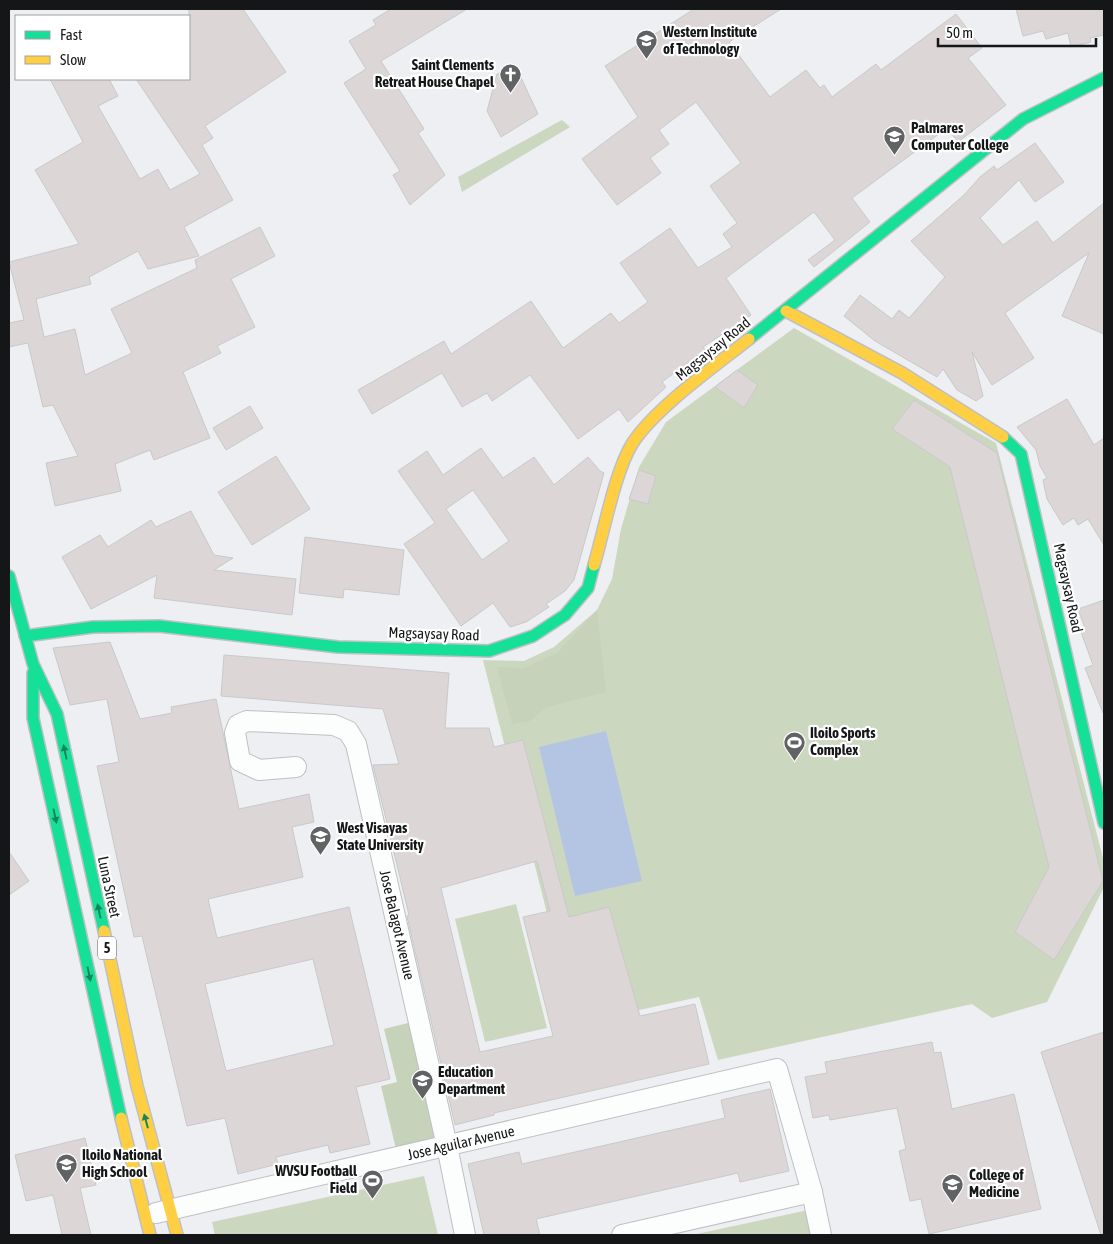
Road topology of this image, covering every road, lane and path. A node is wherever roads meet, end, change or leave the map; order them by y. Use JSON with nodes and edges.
{"nodes":[{"id":1,"x":1104,"y":78,"type":"edge"},
{"id":2,"x":786,"y":311,"type":"junction"},
{"id":3,"x":9,"y":576,"type":"edge"},
{"id":4,"x":25,"y":636,"type":"junction"},
{"id":5,"x":33,"y":664,"type":"junction"},
{"id":6,"x":296,"y":767,"type":"dead end"},
{"id":7,"x":1104,"y":823,"type":"edge"},
{"id":8,"x":447,"y":1146,"type":"junction"},
{"id":9,"x":812,"y":1192,"type":"junction"},
{"id":10,"x":170,"y":1209,"type":"junction"},
{"id":11,"x":145,"y":1216,"type":"junction"},
{"id":12,"x":645,"y":1233,"type":"edge"},
{"id":13,"x":150,"y":1235,"type":"edge"},
{"id":14,"x":177,"y":1235,"type":"edge"},
{"id":15,"x":465,"y":1235,"type":"edge"},
{"id":16,"x":622,"y":1235,"type":"edge"},
{"id":17,"x":821,"y":1235,"type":"edge"}],
"edges":[{"from":1,"to":2,"type":"street","name":"Magsaysay Road"},
{"from":2,"to":4,"type":"street","name":"Magsaysay Road"},
{"from":2,"to":7,"type":"street","name":"Magsaysay Road"},
{"from":3,"to":4,"type":"street","name":"Luna Street","number":"5"},
{"from":4,"to":5,"type":"street","name":"Luna Street","number":"5"},
{"from":10,"to":5,"type":"street","name":"Luna Street","number":"5","one_way":true},
{"from":5,"to":11,"type":"street","name":"Luna Street","number":"5","one_way":true},
{"from":6,"to":8,"type":"street","name":"Jose Balagot Avenue"},
{"from":8,"to":9,"type":"street","name":"Jose Aguilar Avenue"},
{"from":8,"to":10,"type":"street","name":"Jose Aguilar Avenue"},
{"from":8,"to":15,"type":"street","name":"Jose Balagot Avenue"},
{"from":9,"to":12,"type":"street"},
{"from":9,"to":17,"type":"street"},
{"from":10,"to":11,"type":"street","name":"Jose Aguilar Avenue"},
{"from":10,"to":14,"type":"street","name":"Luna Street","number":"5"},
{"from":11,"to":13,"type":"street","name":"Luna Street","number":"5"},
{"from":12,"to":16,"type":"street"}]}
